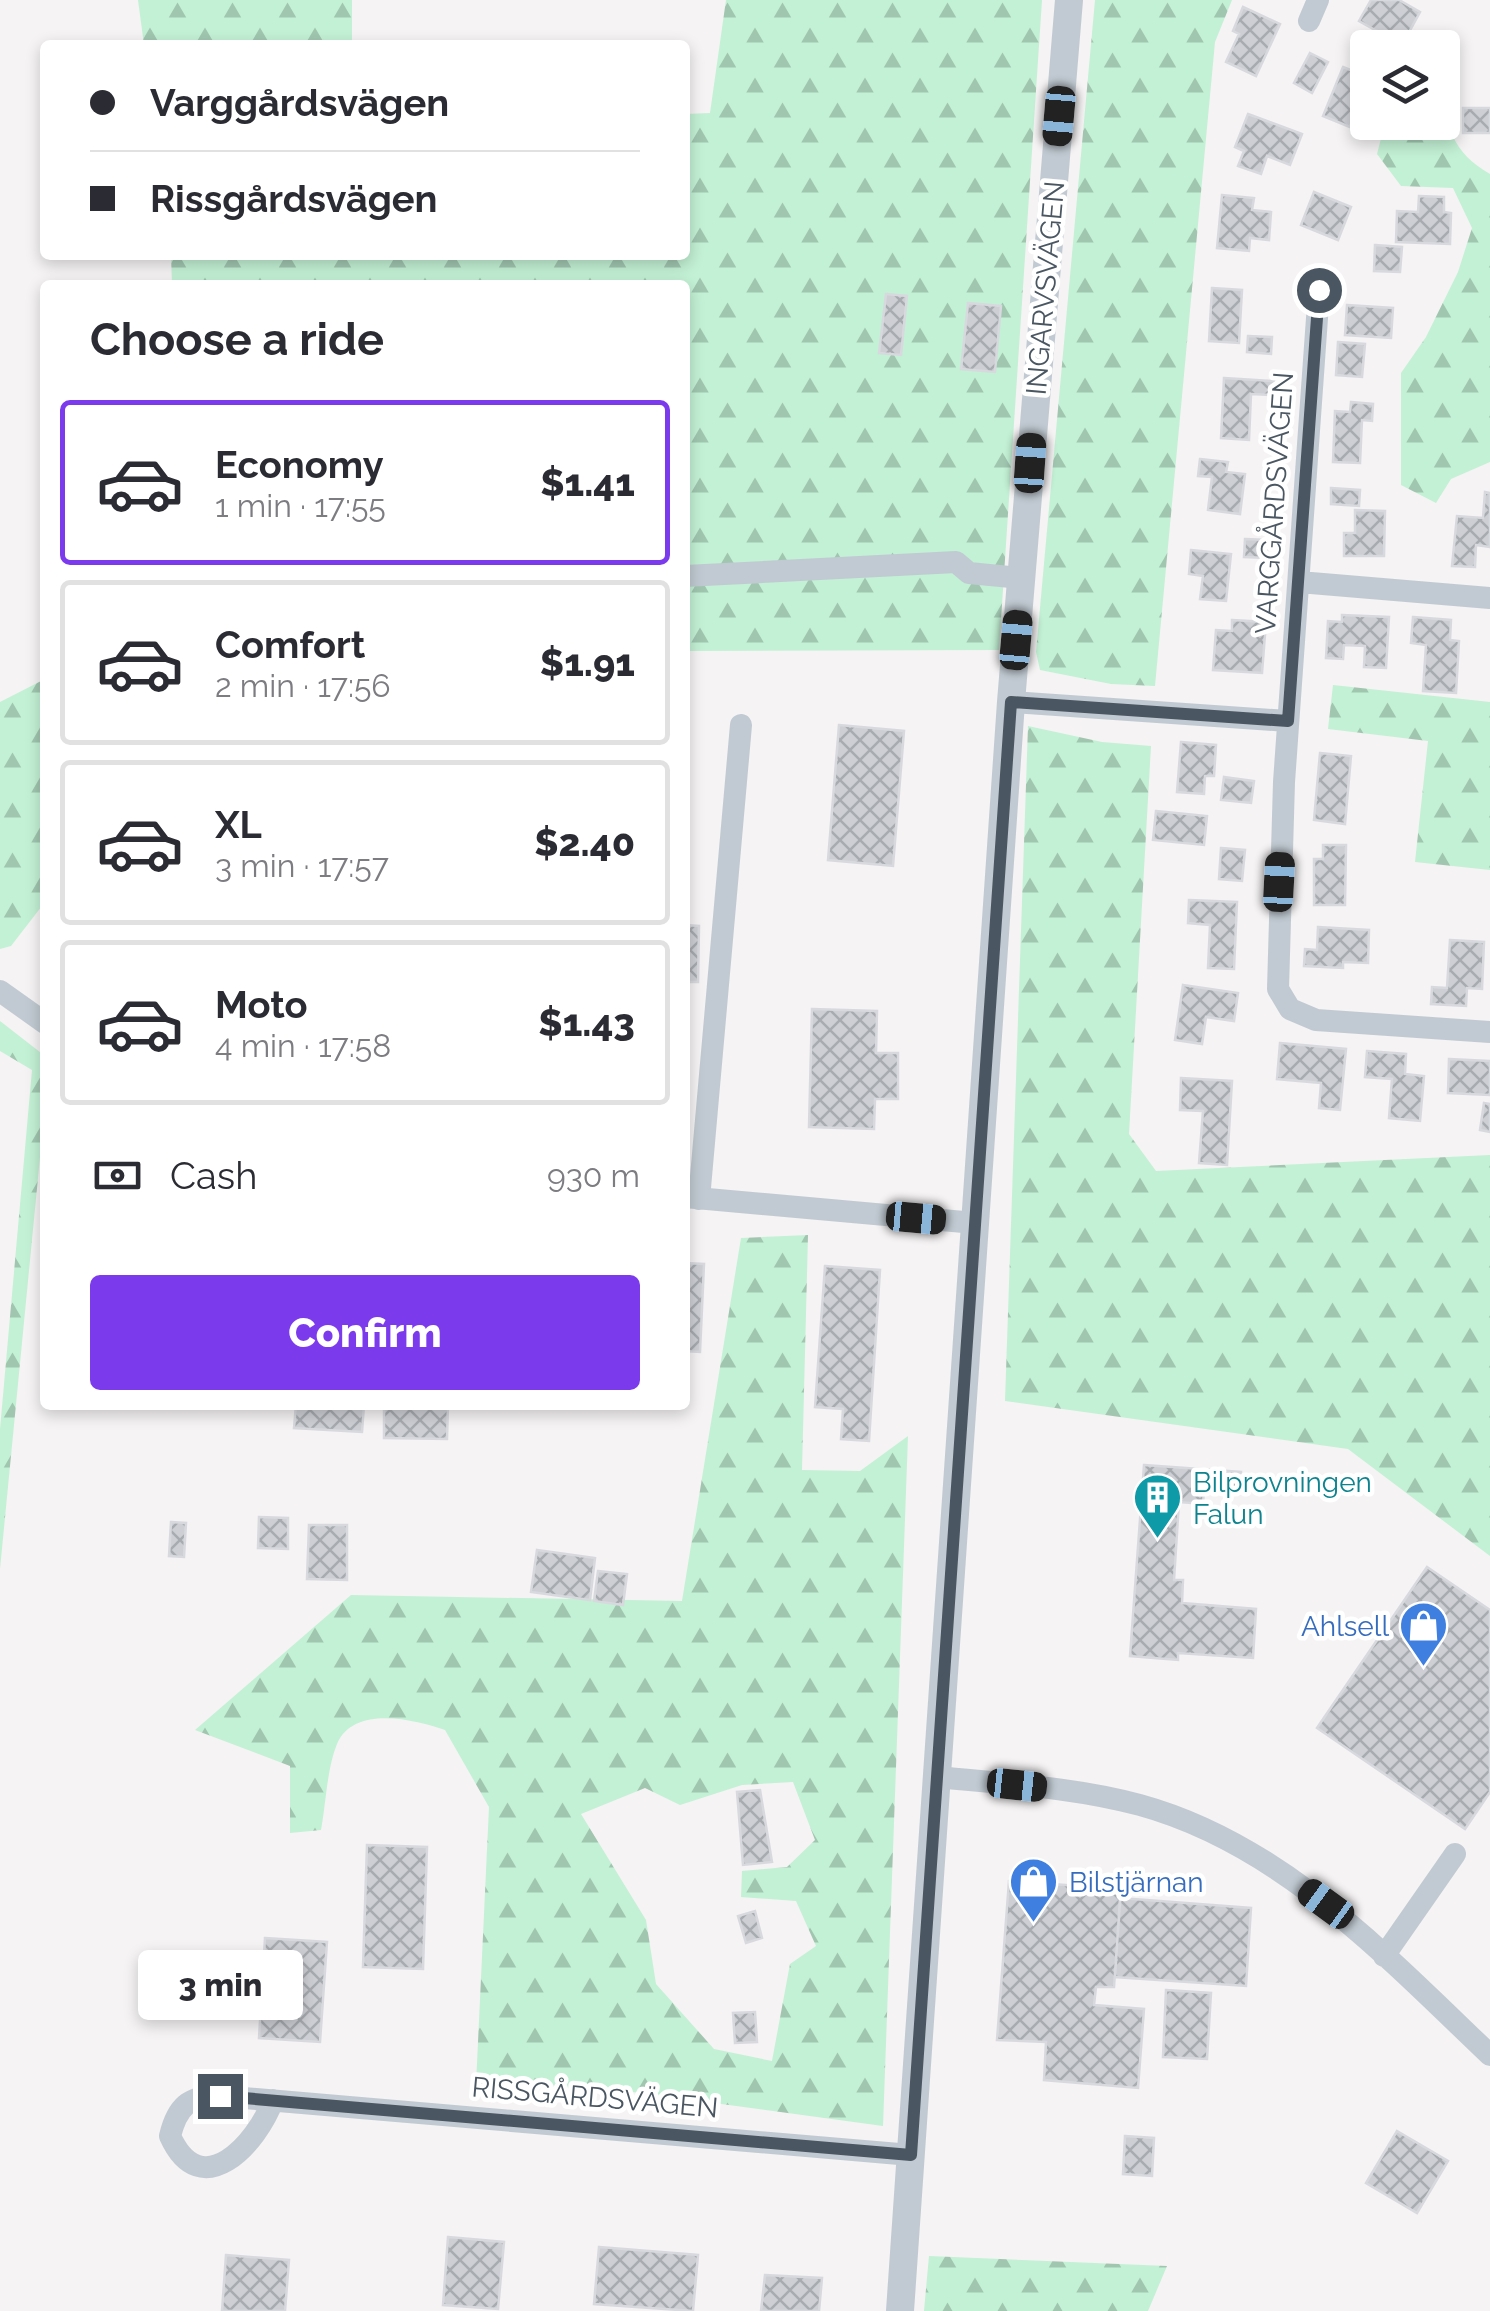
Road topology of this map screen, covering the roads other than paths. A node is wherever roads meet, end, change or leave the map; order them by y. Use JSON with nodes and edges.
{"nodes":[{"id":1,"x":1068,"y":0,"type":"edge"},
{"id":2,"x":1319,"y":290,"type":"dead end"},
{"id":3,"x":690,"y":576,"type":"edge"},
{"id":4,"x":1020,"y":578,"type":"junction"},
{"id":5,"x":1299,"y":582,"type":"junction"},
{"id":6,"x":1490,"y":598,"type":"edge"},
{"id":7,"x":1011,"y":702,"type":"junction"},
{"id":8,"x":1288,"y":721,"type":"junction"},
{"id":9,"x":741,"y":725,"type":"dead end"},
{"id":10,"x":0,"y":991,"type":"edge"},
{"id":11,"x":40,"y":1019,"type":"edge"},
{"id":12,"x":1490,"y":1032,"type":"edge"},
{"id":13,"x":692,"y":1198,"type":"edge"},
{"id":14,"x":975,"y":1223,"type":"junction"},
{"id":15,"x":937,"y":1777,"type":"junction"},
{"id":16,"x":1454,"y":1854,"type":"dead end"},
{"id":17,"x":1384,"y":1956,"type":"junction"},
{"id":18,"x":1490,"y":2055,"type":"edge"},
{"id":19,"x":273,"y":2100,"type":"dead end"},
{"id":20,"x":911,"y":2155,"type":"junction"},
{"id":21,"x":900,"y":2311,"type":"edge"}],
"edges":[{"from":1,"to":4,"type":"street","name":"INGARVSVÄGEN"},
{"from":2,"to":5,"type":"street","name":"VARGGÅRDSVÄGEN"},
{"from":3,"to":4,"type":"street"},
{"from":4,"to":7,"type":"street","name":"INGARVSVÄGEN"},
{"from":5,"to":6,"type":"street"},
{"from":5,"to":8,"type":"street","name":"VARGGÅRDSVÄGEN"},
{"from":7,"to":8,"type":"street"},
{"from":7,"to":14,"type":"street","name":"INGARVSVÄGEN"},
{"from":8,"to":12,"type":"street","name":"VARGGÅRDSVÄGEN"},
{"from":9,"to":13,"type":"street"},
{"from":10,"to":11,"type":"street"},
{"from":13,"to":14,"type":"street"},
{"from":14,"to":15,"type":"street","name":"INGARVSVÄGEN"},
{"from":15,"to":17,"type":"street"},
{"from":15,"to":20,"type":"street","name":"INGARVSVÄGEN"},
{"from":16,"to":17,"type":"street"},
{"from":17,"to":18,"type":"street"},
{"from":19,"to":20,"type":"street","name":"RISSGÅRDSVÄGEN"},
{"from":20,"to":21,"type":"street","name":"INGARVSVÄGEN"}]}
